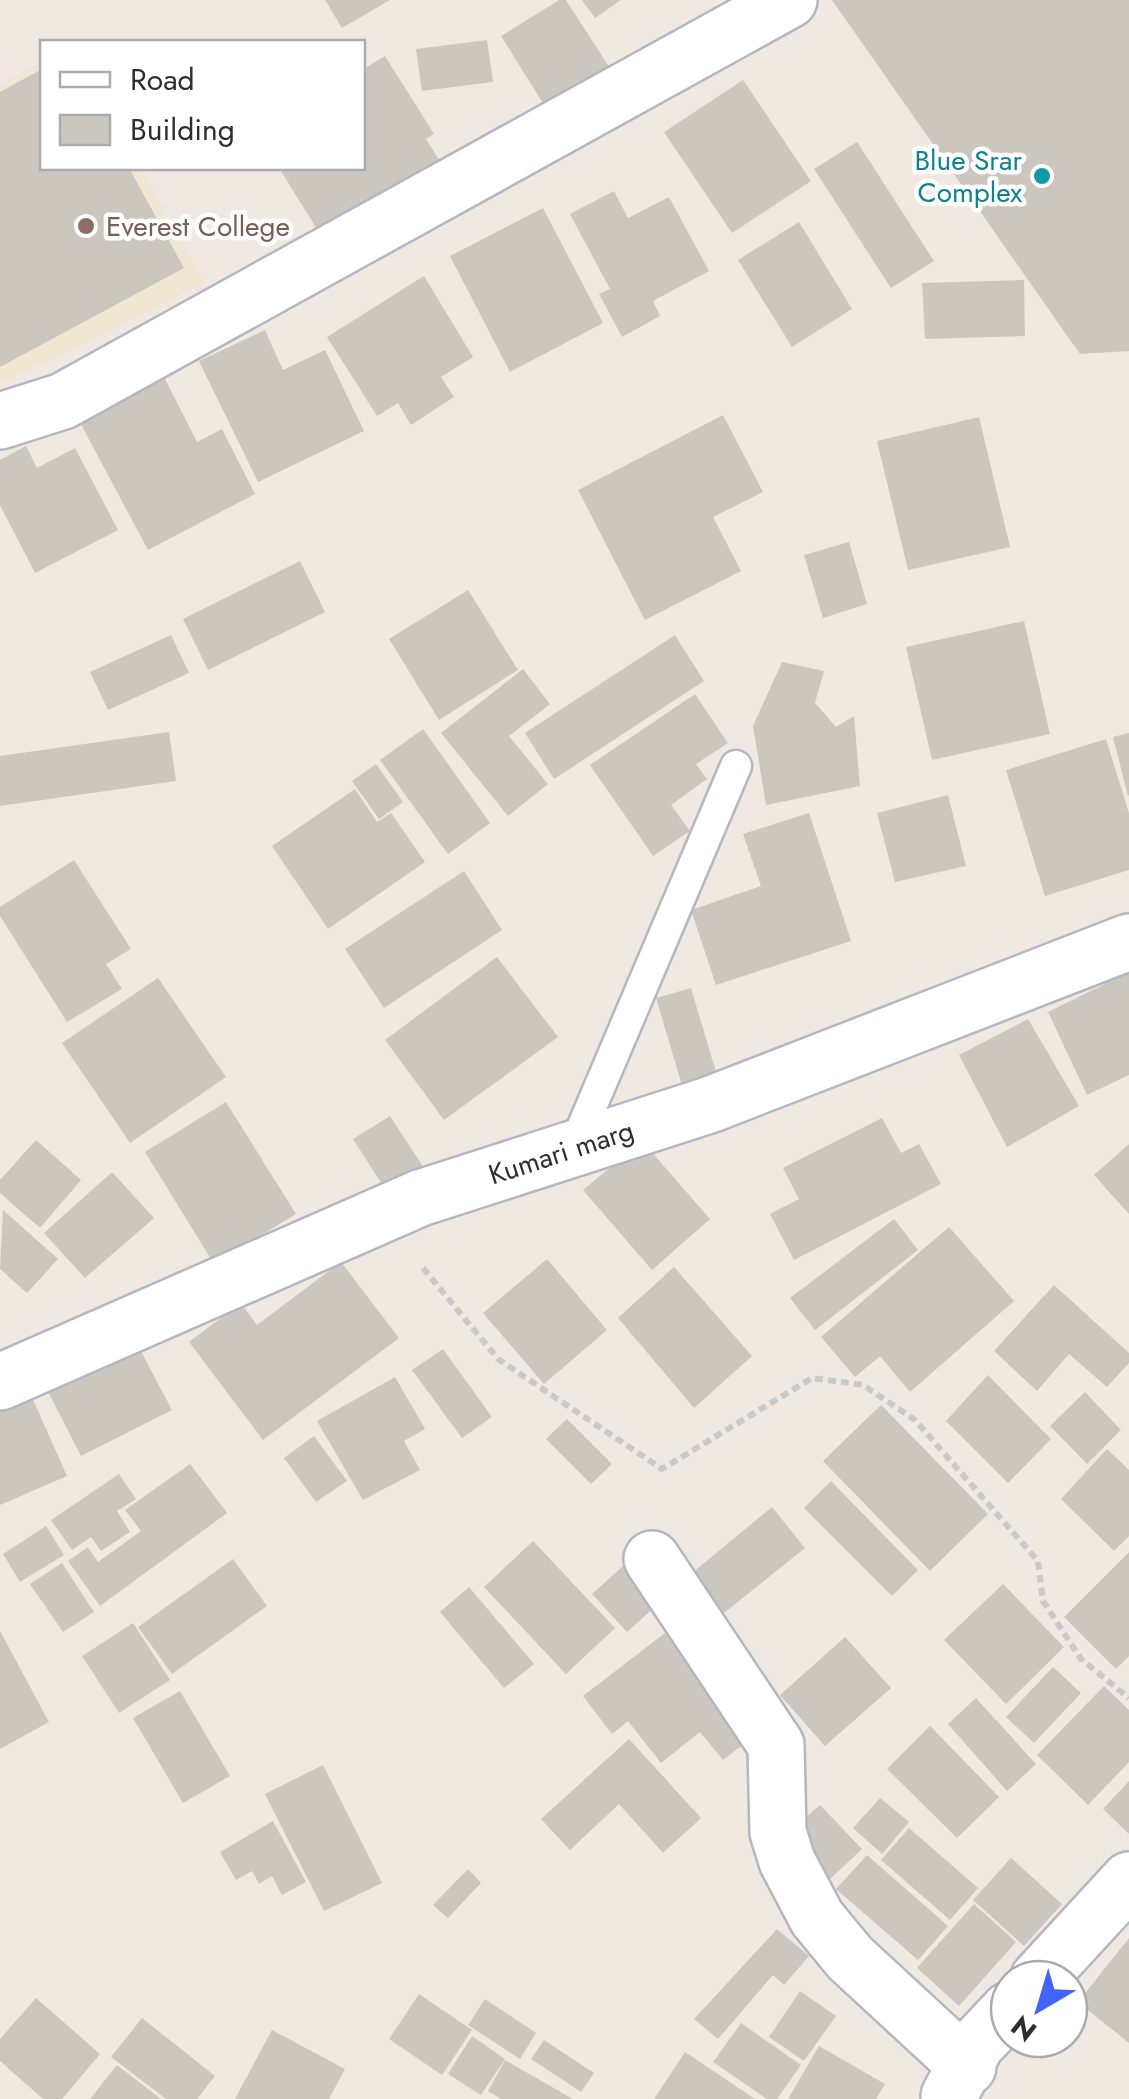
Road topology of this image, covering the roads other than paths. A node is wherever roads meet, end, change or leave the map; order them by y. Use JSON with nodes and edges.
{"nodes":[{"id":1,"x":790,"y":0,"type":"edge"},
{"id":2,"x":0,"y":421,"type":"edge"},
{"id":3,"x":736,"y":766,"type":"dead end"},
{"id":4,"x":1129,"y":942,"type":"edge"},
{"id":5,"x":574,"y":1148,"type":"junction"},
{"id":6,"x":0,"y":1382,"type":"edge"},
{"id":7,"x":652,"y":1558,"type":"dead end"},
{"id":8,"x":1129,"y":1880,"type":"edge"},
{"id":9,"x":1056,"y":1959,"type":"edge"},
{"id":10,"x":989,"y":2031,"type":"edge"},
{"id":11,"x":957,"y":2083,"type":"edge"}],
"edges":[{"from":1,"to":2,"type":"street"},
{"from":3,"to":5,"type":"lane"},
{"from":4,"to":5,"type":"street","name":"Kumari marg"},
{"from":5,"to":6,"type":"street","name":"Kumari marg"},
{"from":7,"to":11,"type":"street"},
{"from":8,"to":9,"type":"street"},
{"from":10,"to":11,"type":"street"}]}
